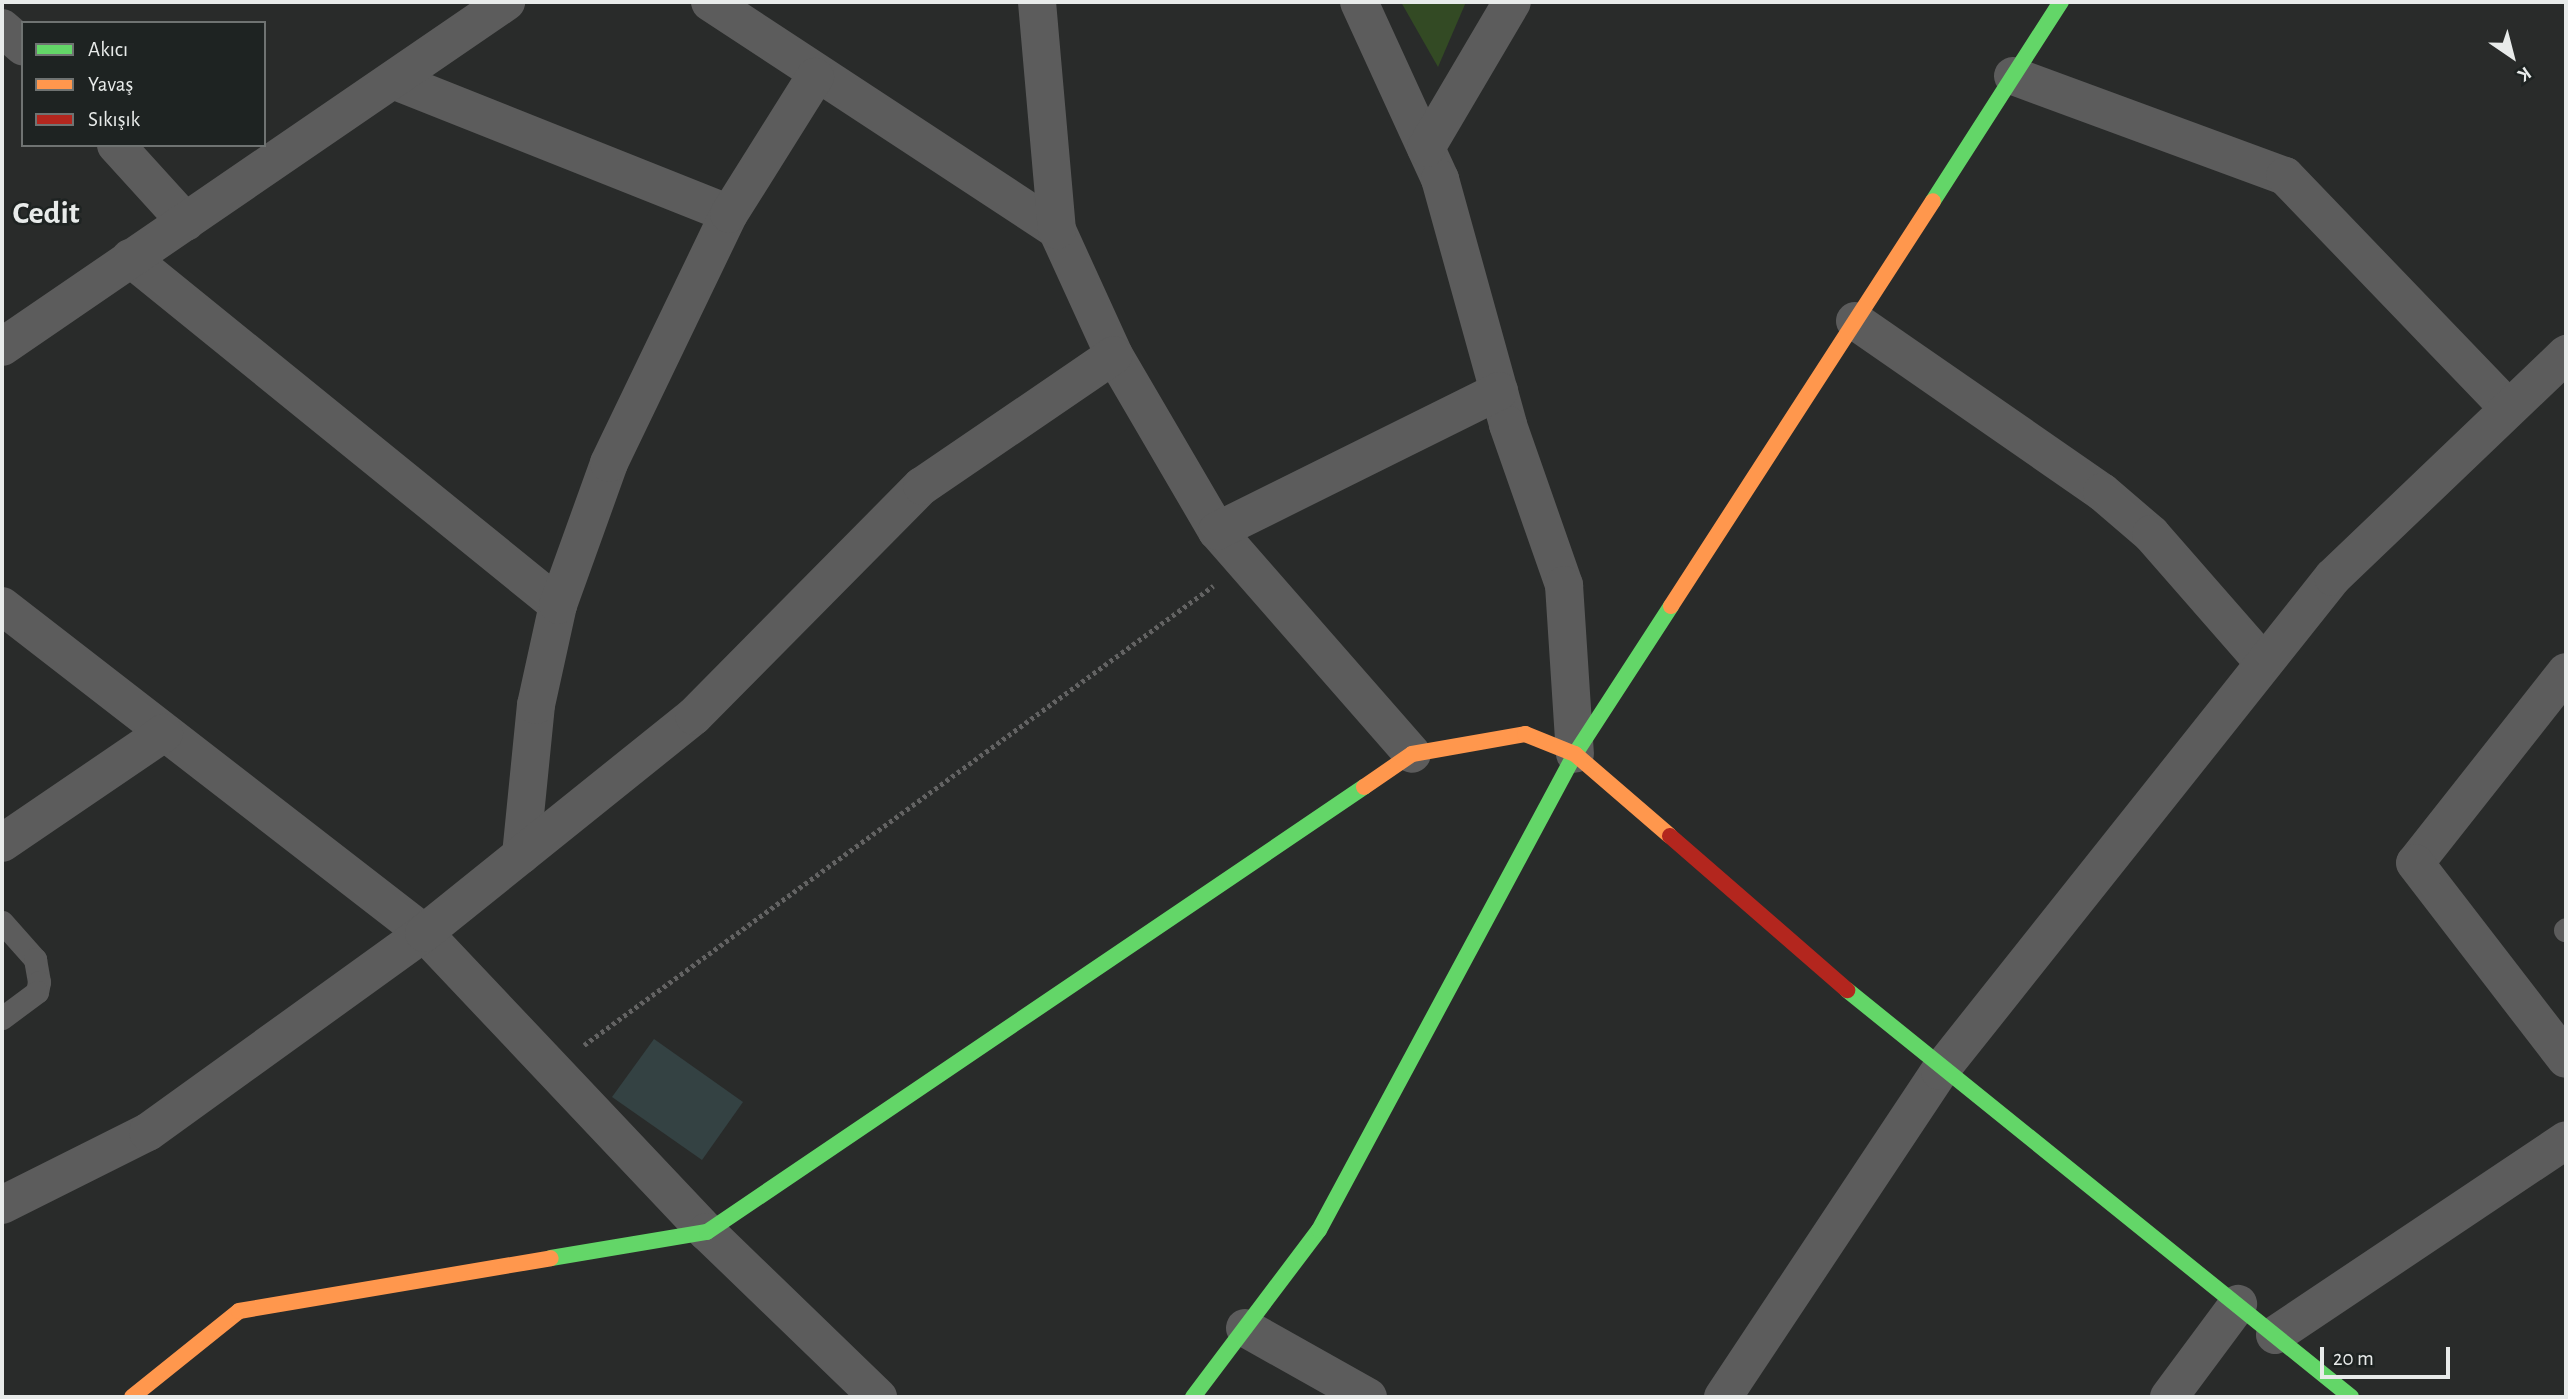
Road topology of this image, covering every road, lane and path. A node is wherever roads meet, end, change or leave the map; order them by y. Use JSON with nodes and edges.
{"nodes":[{"id":1,"x":506,"y":2,"type":"edge"},
{"id":2,"x":710,"y":2,"type":"edge"},
{"id":3,"x":1037,"y":2,"type":"edge"},
{"id":4,"x":1359,"y":2,"type":"edge"},
{"id":5,"x":1512,"y":2,"type":"edge"},
{"id":6,"x":2061,"y":2,"type":"edge"},
{"id":7,"x":2,"y":28,"type":"edge"},
{"id":8,"x":21,"y":44,"type":"edge"},
{"id":9,"x":2013,"y":76,"type":"junction"},
{"id":10,"x":815,"y":77,"type":"junction"},
{"id":11,"x":398,"y":82,"type":"junction"},
{"id":12,"x":119,"y":147,"type":"edge"},
{"id":13,"x":1426,"y":148,"type":"junction"},
{"id":14,"x":729,"y":214,"type":"junction"},
{"id":15,"x":186,"y":222,"type":"junction"},
{"id":16,"x":1057,"y":230,"type":"junction"},
{"id":17,"x":130,"y":258,"type":"junction"},
{"id":18,"x":1855,"y":321,"type":"junction"},
{"id":19,"x":2,"y":346,"type":"edge"},
{"id":20,"x":2566,"y":354,"type":"edge"},
{"id":21,"x":1114,"y":355,"type":"junction"},
{"id":22,"x":1499,"y":391,"type":"junction"},
{"id":23,"x":2507,"y":406,"type":"junction"},
{"id":24,"x":1217,"y":531,"type":"junction"},
{"id":25,"x":1245,"y":563,"type":"junction"},
{"id":26,"x":558,"y":604,"type":"junction"},
{"id":27,"x":2,"y":606,"type":"edge"},
{"id":28,"x":2264,"y":663,"type":"junction"},
{"id":29,"x":2566,"y":672,"type":"edge"},
{"id":30,"x":164,"y":733,"type":"junction"},
{"id":31,"x":1412,"y":754,"type":"junction"},
{"id":32,"x":1575,"y":754,"type":"junction"},
{"id":33,"x":2,"y":843,"type":"edge"},
{"id":34,"x":521,"y":855,"type":"junction"},
{"id":35,"x":2,"y":922,"type":"edge"},
{"id":36,"x":424,"y":933,"type":"junction"},
{"id":37,"x":2,"y":1018,"type":"edge"},
{"id":38,"x":2566,"y":1059,"type":"edge"},
{"id":39,"x":552,"y":1068,"type":"junction"},
{"id":40,"x":1940,"y":1071,"type":"junction"},
{"id":41,"x":2566,"y":1140,"type":"edge"},
{"id":42,"x":2,"y":1205,"type":"edge"},
{"id":43,"x":707,"y":1232,"type":"junction"},
{"id":44,"x":2238,"y":1304,"type":"junction"},
{"id":45,"x":1245,"y":1328,"type":"junction"},
{"id":46,"x":2275,"y":1335,"type":"junction"},
{"id":47,"x":132,"y":1397,"type":"edge"},
{"id":48,"x":878,"y":1397,"type":"edge"},
{"id":49,"x":1193,"y":1397,"type":"edge"},
{"id":50,"x":1368,"y":1397,"type":"edge"},
{"id":51,"x":1723,"y":1397,"type":"edge"},
{"id":52,"x":2169,"y":1397,"type":"edge"},
{"id":53,"x":2351,"y":1397,"type":"edge"}],
"edges":[{"from":1,"to":11,"type":"street"},
{"from":2,"to":10,"type":"street"},
{"from":3,"to":16,"type":"street"},
{"from":4,"to":13,"type":"street"},
{"from":5,"to":13,"type":"street"},
{"from":6,"to":9,"type":"street"},
{"from":7,"to":8,"type":"street"},
{"from":9,"to":18,"type":"street"},
{"from":9,"to":23,"type":"street"},
{"from":10,"to":14,"type":"street"},
{"from":10,"to":16,"type":"street"},
{"from":11,"to":14,"type":"street"},
{"from":11,"to":15,"type":"street"},
{"from":12,"to":15,"type":"street"},
{"from":13,"to":22,"type":"street"},
{"from":14,"to":26,"type":"street"},
{"from":15,"to":17,"type":"street"},
{"from":16,"to":21,"type":"street"},
{"from":17,"to":19,"type":"street"},
{"from":17,"to":26,"type":"street"},
{"from":18,"to":28,"type":"street"},
{"from":18,"to":32,"type":"street"},
{"from":20,"to":23,"type":"street"},
{"from":21,"to":24,"type":"street"},
{"from":21,"to":34,"type":"street"},
{"from":22,"to":24,"type":"street"},
{"from":22,"to":32,"type":"street"},
{"from":23,"to":28,"type":"street"},
{"from":24,"to":25,"type":"street"},
{"from":25,"to":31,"type":"street"},
{"from":25,"to":39,"type":"path"},
{"from":26,"to":34,"type":"street"},
{"from":27,"to":30,"type":"street"},
{"from":28,"to":40,"type":"street"},
{"from":29,"to":38,"type":"street"},
{"from":30,"to":33,"type":"street"},
{"from":30,"to":36,"type":"street"},
{"from":31,"to":32,"type":"street"},
{"from":31,"to":43,"type":"street"},
{"from":32,"to":40,"type":"street"},
{"from":32,"to":45,"type":"street"},
{"from":34,"to":36,"type":"street"},
{"from":35,"to":37,"type":"lane"},
{"from":36,"to":39,"type":"street"},
{"from":36,"to":42,"type":"street"},
{"from":39,"to":43,"type":"street"},
{"from":40,"to":44,"type":"street"},
{"from":40,"to":51,"type":"street"},
{"from":41,"to":46,"type":"street"},
{"from":43,"to":47,"type":"street"},
{"from":43,"to":48,"type":"street"},
{"from":44,"to":46,"type":"street"},
{"from":44,"to":52,"type":"street"},
{"from":45,"to":49,"type":"street"},
{"from":45,"to":50,"type":"street"},
{"from":46,"to":53,"type":"street"}]}
